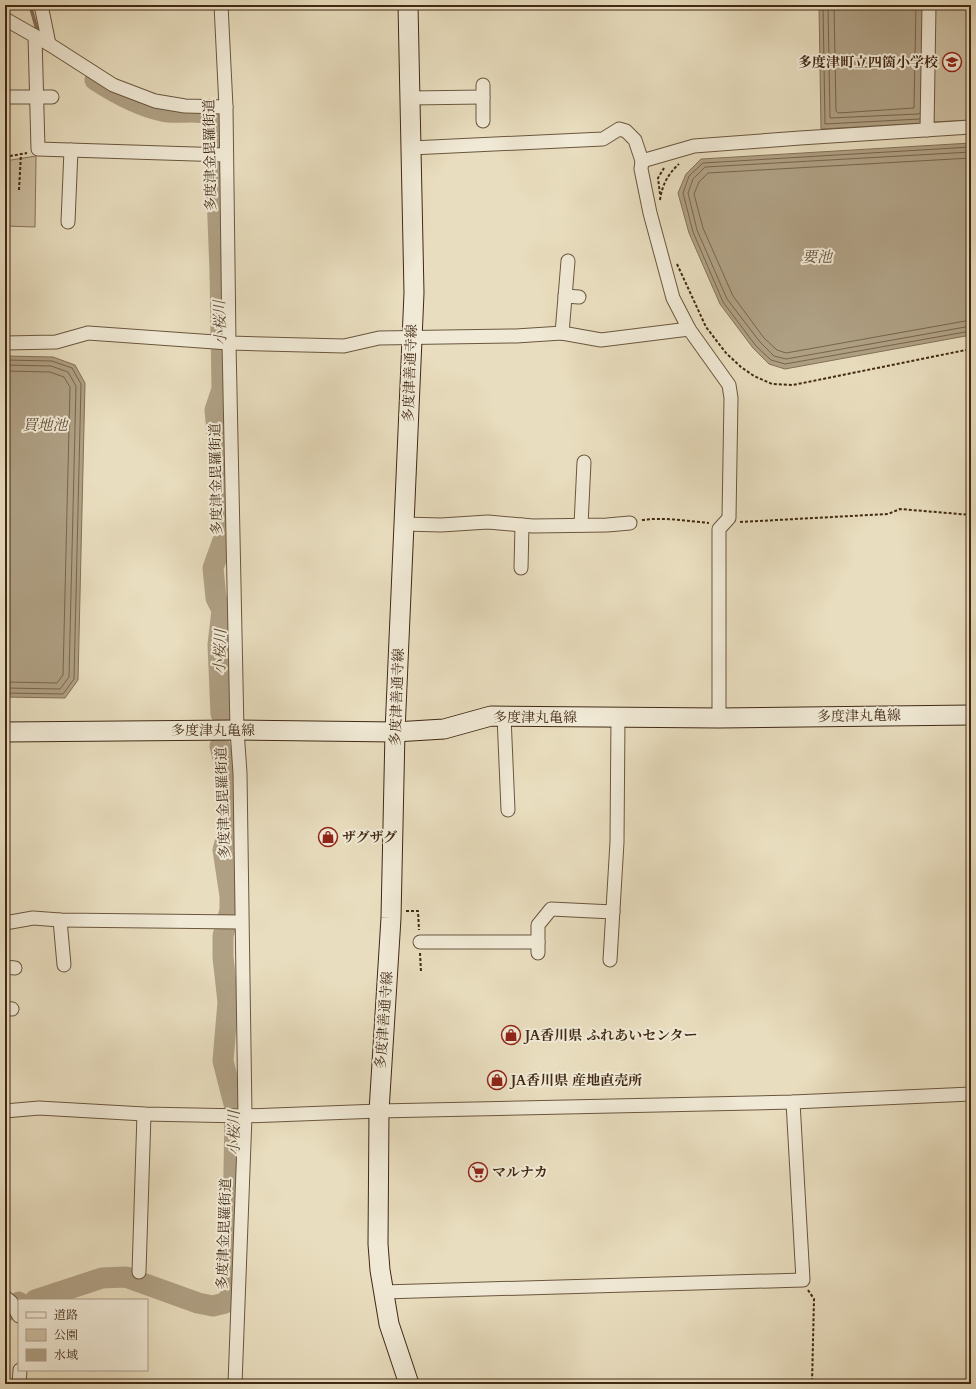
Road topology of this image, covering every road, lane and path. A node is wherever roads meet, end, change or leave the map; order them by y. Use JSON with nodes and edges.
{"nodes":[{"id":1,"x":41,"y":5,"type":"edge"},
{"id":2,"x":221,"y":5,"type":"edge"},
{"id":3,"x":408,"y":5,"type":"edge"},
{"id":4,"x":929,"y":5,"type":"edge"},
{"id":5,"x":5,"y":19,"type":"edge"},
{"id":6,"x":35,"y":36,"type":"junction"},
{"id":7,"x":49,"y":44,"type":"junction"},
{"id":8,"x":5,"y":97,"type":"edge"},
{"id":9,"x":36,"y":97,"type":"junction"},
{"id":10,"x":52,"y":97,"type":"dead end"},
{"id":11,"x":410,"y":98,"type":"junction"},
{"id":12,"x":226,"y":107,"type":"junction"},
{"id":13,"x":483,"y":121,"type":"dead end"},
{"id":14,"x":971,"y":127,"type":"edge"},
{"id":15,"x":927,"y":130,"type":"junction"},
{"id":16,"x":411,"y":148,"type":"junction"},
{"id":17,"x":38,"y":149,"type":"junction"},
{"id":18,"x":71,"y":150,"type":"junction"},
{"id":19,"x":20,"y":154,"type":"junction"},
{"id":20,"x":680,"y":155,"type":"junction"},
{"id":21,"x":226,"y":156,"type":"junction"},
{"id":22,"x":5,"y":157,"type":"edge"},
{"id":23,"x":642,"y":161,"type":"junction"},
{"id":24,"x":20,"y":190,"type":"dead end"},
{"id":25,"x":660,"y":199,"type":"junction"},
{"id":26,"x":661,"y":205,"type":"dead end"},
{"id":27,"x":68,"y":222,"type":"dead end"},
{"id":28,"x":568,"y":261,"type":"dead end"},
{"id":29,"x":677,"y":264,"type":"dead end"},
{"id":30,"x":565,"y":296,"type":"junction"},
{"id":31,"x":579,"y":297,"type":"dead end"},
{"id":32,"x":689,"y":329,"type":"junction"},
{"id":33,"x":562,"y":333,"type":"junction"},
{"id":34,"x":412,"y":338,"type":"junction"},
{"id":35,"x":5,"y":343,"type":"edge"},
{"id":36,"x":229,"y":343,"type":"junction"},
{"id":37,"x":971,"y":349,"type":"edge"},
{"id":38,"x":584,"y":462,"type":"dead end"},
{"id":39,"x":971,"y":515,"type":"edge"},
{"id":40,"x":727,"y":521,"type":"junction"},
{"id":41,"x":630,"y":523,"type":"joint"},
{"id":42,"x":404,"y":524,"type":"junction"},
{"id":43,"x":522,"y":525,"type":"junction"},
{"id":44,"x":581,"y":525,"type":"junction"},
{"id":45,"x":521,"y":568,"type":"dead end"},
{"id":46,"x":971,"y":715,"type":"edge"},
{"id":47,"x":504,"y":716,"type":"junction"},
{"id":48,"x":618,"y":718,"type":"junction"},
{"id":49,"x":719,"y":718,"type":"junction"},
{"id":50,"x":237,"y":730,"type":"junction"},
{"id":51,"x":5,"y":732,"type":"edge"},
{"id":52,"x":395,"y":732,"type":"junction"},
{"id":53,"x":508,"y":810,"type":"dead end"},
{"id":54,"x":613,"y":912,"type":"junction"},
{"id":55,"x":60,"y":920,"type":"junction"},
{"id":56,"x":237,"y":922,"type":"junction"},
{"id":57,"x":5,"y":923,"type":"edge"},
{"id":58,"x":420,"y":942,"type":"dead end"},
{"id":59,"x":610,"y":960,"type":"dead end"},
{"id":60,"x":64,"y":965,"type":"dead end"},
{"id":61,"x":971,"y":1094,"type":"edge"},
{"id":62,"x":793,"y":1102,"type":"junction"},
{"id":63,"x":5,"y":1111,"type":"edge"},
{"id":64,"x":379,"y":1111,"type":"junction"},
{"id":65,"x":144,"y":1114,"type":"junction"},
{"id":66,"x":238,"y":1116,"type":"junction"},
{"id":67,"x":139,"y":1272,"type":"dead end"},
{"id":68,"x":803,"y":1280,"type":"junction"},
{"id":69,"x":383,"y":1292,"type":"junction"},
{"id":70,"x":20,"y":1371,"type":"edge"},
{"id":71,"x":19,"y":1384,"type":"edge"},
{"id":72,"x":235,"y":1384,"type":"edge"},
{"id":73,"x":409,"y":1384,"type":"edge"},
{"id":74,"x":812,"y":1384,"type":"edge"}],
"edges":[{"from":1,"to":7,"type":"street"},
{"from":2,"to":12,"type":"street","name":"多度津金毘羅街道"},
{"from":3,"to":11,"type":"main road","name":"多度津善通寺線"},
{"from":4,"to":15,"type":"street"},
{"from":5,"to":6,"type":"street"},
{"from":6,"to":7,"type":"street"},
{"from":6,"to":9,"type":"street"},
{"from":7,"to":12,"type":"street"},
{"from":8,"to":9,"type":"street"},
{"from":9,"to":10,"type":"street"},
{"from":9,"to":17,"type":"street"},
{"from":11,"to":13,"type":"street"},
{"from":11,"to":16,"type":"main road","name":"多度津善通寺線"},
{"from":12,"to":21,"type":"street","name":"多度津金毘羅街道"},
{"from":14,"to":15,"type":"street"},
{"from":15,"to":20,"type":"street"},
{"from":16,"to":23,"type":"street"},
{"from":16,"to":34,"type":"main road","name":"多度津善通寺線"},
{"from":17,"to":18,"type":"street"},
{"from":17,"to":19,"type":"path"},
{"from":18,"to":21,"type":"street"},
{"from":18,"to":27,"type":"street"},
{"from":19,"to":22,"type":"path"},
{"from":19,"to":24,"type":"path"},
{"from":20,"to":23,"type":"street"},
{"from":20,"to":25,"type":"path"},
{"from":20,"to":25,"type":"path"},
{"from":21,"to":36,"type":"street","name":"多度津金毘羅街道"},
{"from":23,"to":32,"type":"street"},
{"from":25,"to":26,"type":"path"},
{"from":28,"to":30,"type":"street"},
{"from":29,"to":37,"type":"path"},
{"from":30,"to":31,"type":"street"},
{"from":30,"to":33,"type":"street"},
{"from":32,"to":33,"type":"street"},
{"from":32,"to":40,"type":"street"},
{"from":33,"to":34,"type":"street"},
{"from":34,"to":36,"type":"street"},
{"from":34,"to":42,"type":"main road","name":"多度津善通寺線"},
{"from":35,"to":36,"type":"street"},
{"from":36,"to":50,"type":"street","name":"多度津金毘羅街道"},
{"from":38,"to":44,"type":"street"},
{"from":39,"to":40,"type":"path"},
{"from":40,"to":41,"type":"path"},
{"from":40,"to":49,"type":"street"},
{"from":41,"to":44,"type":"street"},
{"from":42,"to":43,"type":"street"},
{"from":42,"to":52,"type":"main road","name":"多度津善通寺線"},
{"from":43,"to":44,"type":"street"},
{"from":43,"to":45,"type":"street"},
{"from":46,"to":49,"type":"main road","name":"多度津丸亀線"},
{"from":47,"to":48,"type":"main road","name":"多度津丸亀線"},
{"from":47,"to":52,"type":"main road","name":"多度津丸亀線"},
{"from":47,"to":53,"type":"street"},
{"from":48,"to":49,"type":"main road","name":"多度津丸亀線"},
{"from":48,"to":54,"type":"street"},
{"from":50,"to":51,"type":"main road","name":"多度津丸亀線"},
{"from":50,"to":52,"type":"main road","name":"多度津丸亀線"},
{"from":50,"to":56,"type":"street","name":"多度津金毘羅街道"},
{"from":52,"to":64,"type":"main road","name":"多度津善通寺線"},
{"from":54,"to":58,"type":"street"},
{"from":54,"to":59,"type":"street"},
{"from":55,"to":56,"type":"street"},
{"from":55,"to":57,"type":"street"},
{"from":55,"to":60,"type":"street"},
{"from":56,"to":66,"type":"street","name":"多度津金毘羅街道"},
{"from":61,"to":62,"type":"street"},
{"from":62,"to":64,"type":"street"},
{"from":62,"to":68,"type":"street"},
{"from":63,"to":65,"type":"street"},
{"from":64,"to":66,"type":"street"},
{"from":64,"to":69,"type":"main road","name":"多度津善通寺線"},
{"from":65,"to":66,"type":"street"},
{"from":65,"to":67,"type":"street"},
{"from":66,"to":72,"type":"street","name":"多度津金毘羅街道"},
{"from":68,"to":69,"type":"street"},
{"from":68,"to":74,"type":"path"},
{"from":69,"to":73,"type":"main road","name":"多度津善通寺線"},
{"from":70,"to":71,"type":"street"}]}
